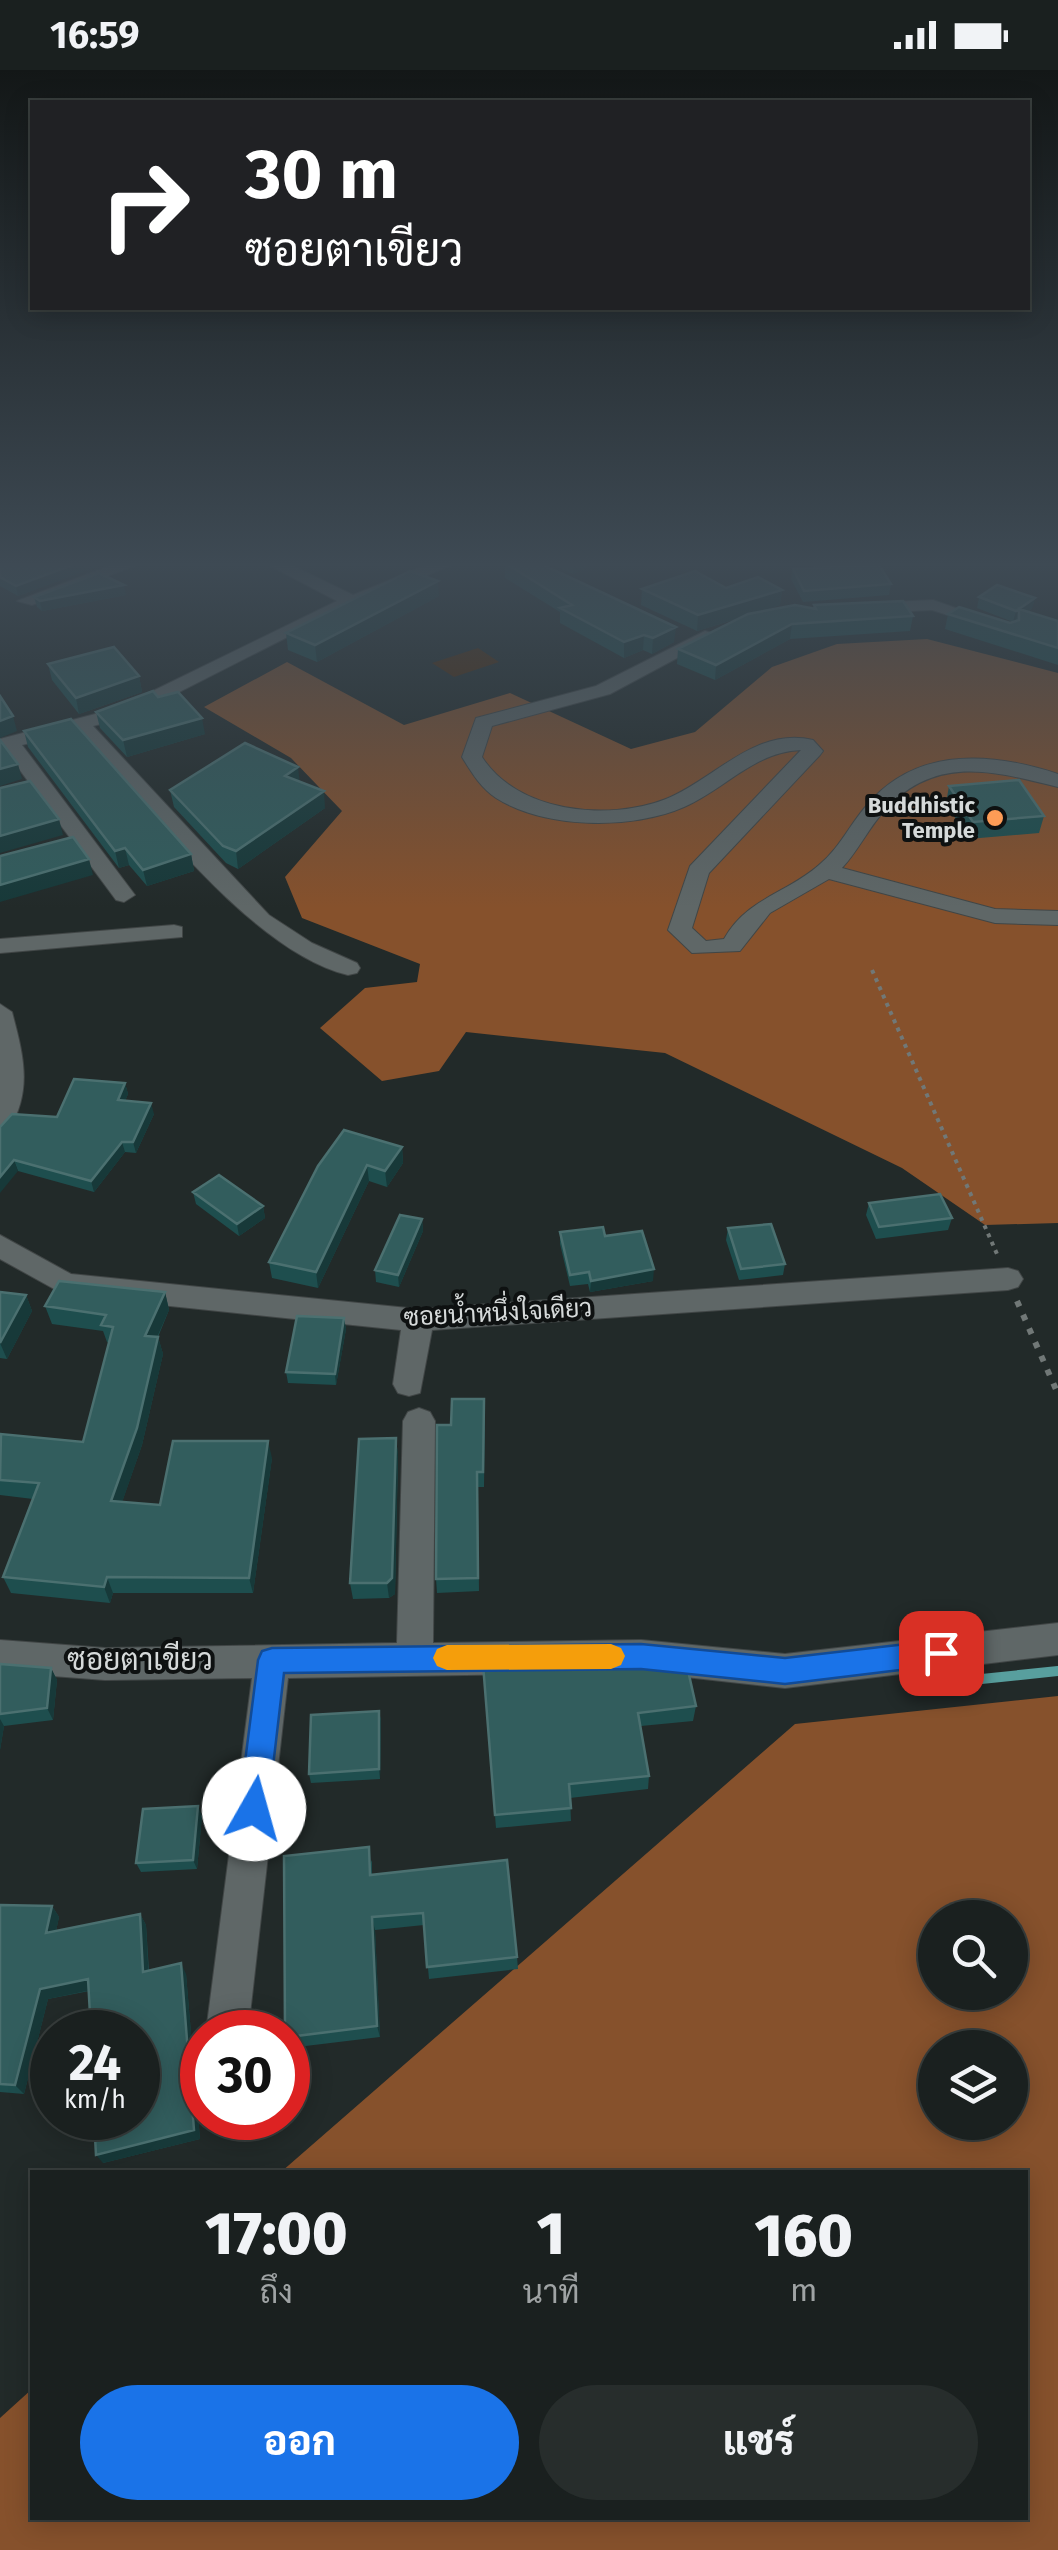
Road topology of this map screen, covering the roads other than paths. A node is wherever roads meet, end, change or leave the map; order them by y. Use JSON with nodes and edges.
{"nodes":[{"id":1,"x":197,"y":677,"type":"edge"},
{"id":2,"x":625,"y":677,"type":"edge"},
{"id":3,"x":80,"y":724,"type":"junction"},
{"id":4,"x":5,"y":744,"type":"edge"},
{"id":5,"x":1058,"y":781,"type":"edge"},
{"id":6,"x":42,"y":784,"type":"junction"},
{"id":7,"x":14,"y":792,"type":"edge"},
{"id":8,"x":826,"y":872,"type":"junction"},
{"id":9,"x":124,"y":895,"type":"dead end"},
{"id":10,"x":1058,"y":918,"type":"edge"},
{"id":11,"x":174,"y":932,"type":"dead end"},
{"id":12,"x":0,"y":946,"type":"edge"},
{"id":13,"x":348,"y":968,"type":"dead end"},
{"id":14,"x":0,"y":1012,"type":"edge"},
{"id":15,"x":0,"y":1122,"type":"edge"},
{"id":16,"x":0,"y":1246,"type":"edge"},
{"id":17,"x":1008,"y":1280,"type":"road end"},
{"id":18,"x":418,"y":1320,"type":"junction"},
{"id":19,"x":409,"y":1384,"type":"dead end"},
{"id":20,"x":419,"y":1421,"type":"dead end"},
{"id":21,"x":1058,"y":1639,"type":"edge"},
{"id":22,"x":0,"y":1656,"type":"edge"},
{"id":23,"x":416,"y":1658,"type":"junction"},
{"id":24,"x":272,"y":1660,"type":"junction"},
{"id":25,"x":229,"y":2010,"type":"edge"}],
"edges":[{"from":1,"to":3,"type":"street"},
{"from":2,"to":8,"type":"street"},
{"from":3,"to":4,"type":"street"},
{"from":3,"to":13,"type":"street"},
{"from":4,"to":6,"type":"street"},
{"from":5,"to":8,"type":"street"},
{"from":6,"to":7,"type":"street"},
{"from":6,"to":9,"type":"street"},
{"from":8,"to":10,"type":"street"},
{"from":11,"to":12,"type":"street"},
{"from":14,"to":15,"type":"street"},
{"from":16,"to":18,"type":"street","name":"ซอยน้ำหนึ่งใจเดียว"},
{"from":17,"to":18,"type":"street","name":"ซอยน้ำหนึ่งใจเดียว"},
{"from":18,"to":19,"type":"street"},
{"from":20,"to":23,"type":"street"},
{"from":21,"to":23,"type":"street","name":"ซอยตาเขียว"},
{"from":22,"to":24,"type":"street","name":"ซอยตาเขียว"},
{"from":23,"to":24,"type":"street","name":"ซอยตาเขียว"},
{"from":24,"to":25,"type":"street"}]}
